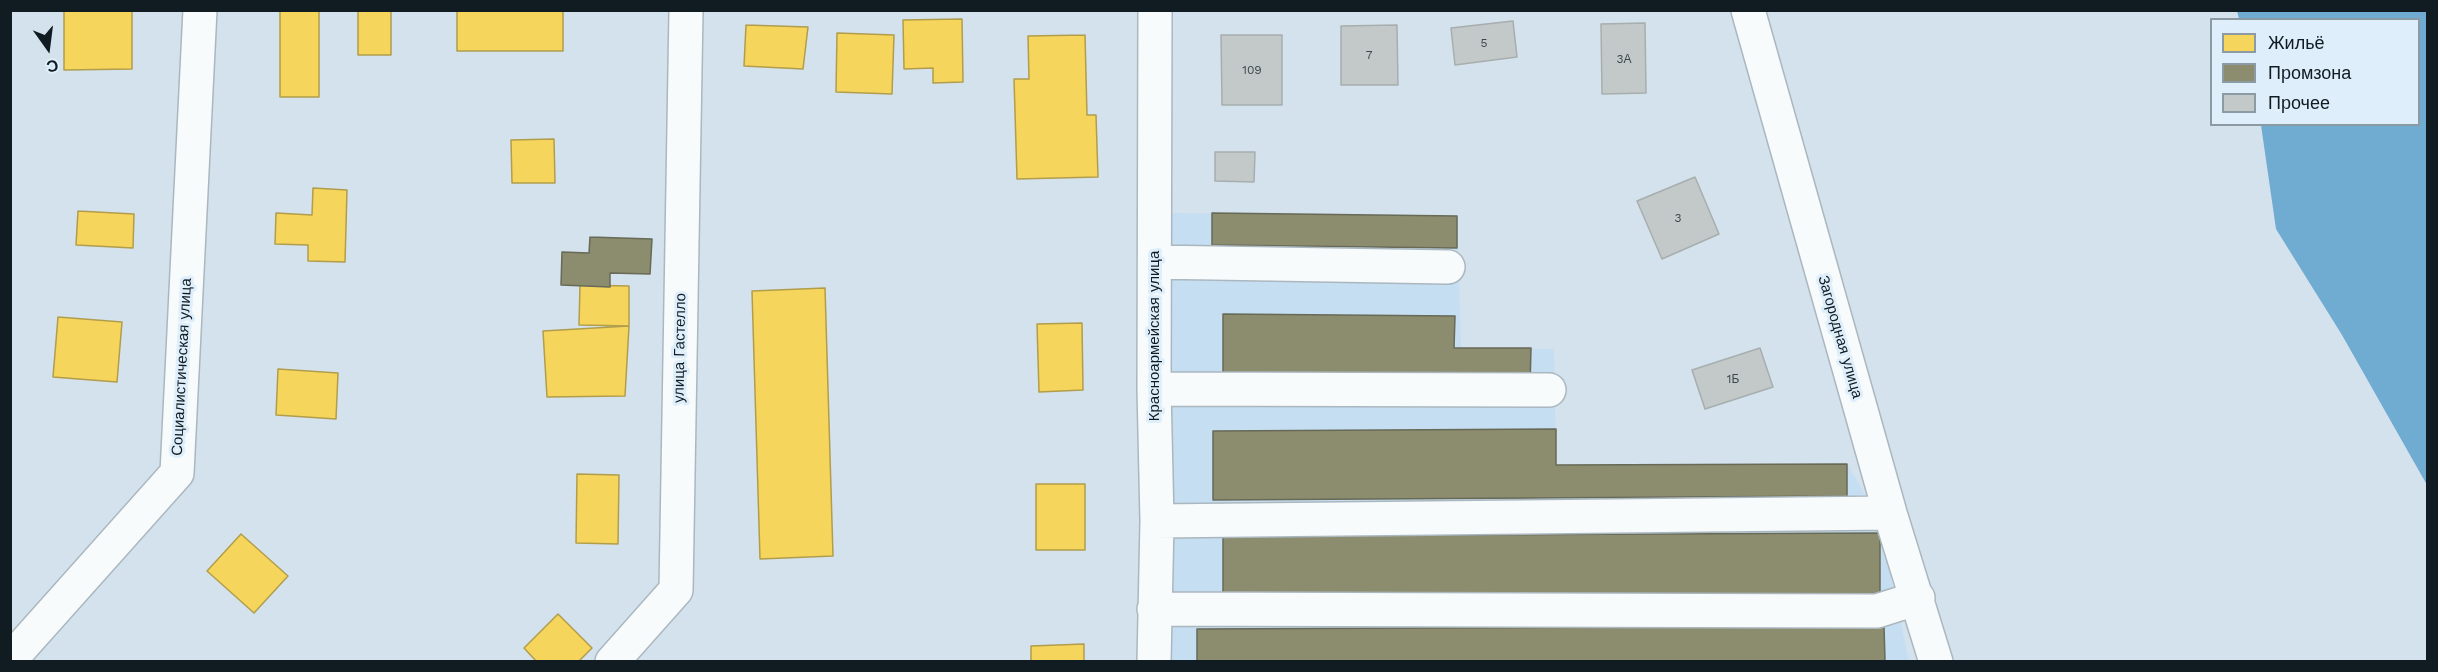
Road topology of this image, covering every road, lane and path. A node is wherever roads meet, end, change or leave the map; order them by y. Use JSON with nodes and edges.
{"nodes":[{"id":1,"x":200,"y":10,"type":"edge"},
{"id":2,"x":687,"y":10,"type":"edge"},
{"id":3,"x":1155,"y":10,"type":"edge"},
{"id":4,"x":1748,"y":10,"type":"edge"},
{"id":5,"x":1155,"y":262,"type":"junction"},
{"id":6,"x":1448,"y":267,"type":"dead end"},
{"id":7,"x":1154,"y":389,"type":"junction"},
{"id":8,"x":1549,"y":390,"type":"dead end"},
{"id":9,"x":1890,"y":513,"type":"junction"},
{"id":10,"x":1157,"y":521,"type":"junction"},
{"id":11,"x":1918,"y":598,"type":"junction"},
{"id":12,"x":1154,"y":609,"type":"junction"},
{"id":13,"x":10,"y":660,"type":"edge"},
{"id":14,"x":612,"y":662,"type":"edge"},
{"id":15,"x":1154,"y":662,"type":"edge"},
{"id":16,"x":1936,"y":662,"type":"edge"}],
"edges":[{"from":1,"to":13,"type":"street","name":"Социалистическая улица"},
{"from":2,"to":14,"type":"street","name":"улица Гастелло"},
{"from":3,"to":5,"type":"street","name":"Красноармейская улица"},
{"from":4,"to":9,"type":"street","name":"Загородная улица"},
{"from":5,"to":6,"type":"street"},
{"from":5,"to":7,"type":"street","name":"Красноармейская улица"},
{"from":7,"to":8,"type":"street"},
{"from":7,"to":10,"type":"street","name":"Красноармейская улица"},
{"from":9,"to":10,"type":"street"},
{"from":9,"to":11,"type":"street","name":"Загородная улица"},
{"from":10,"to":12,"type":"street","name":"Красноармейская улица"},
{"from":11,"to":12,"type":"street"},
{"from":11,"to":16,"type":"street","name":"Загородная улица"},
{"from":12,"to":15,"type":"street","name":"Красноармейская улица"}]}
